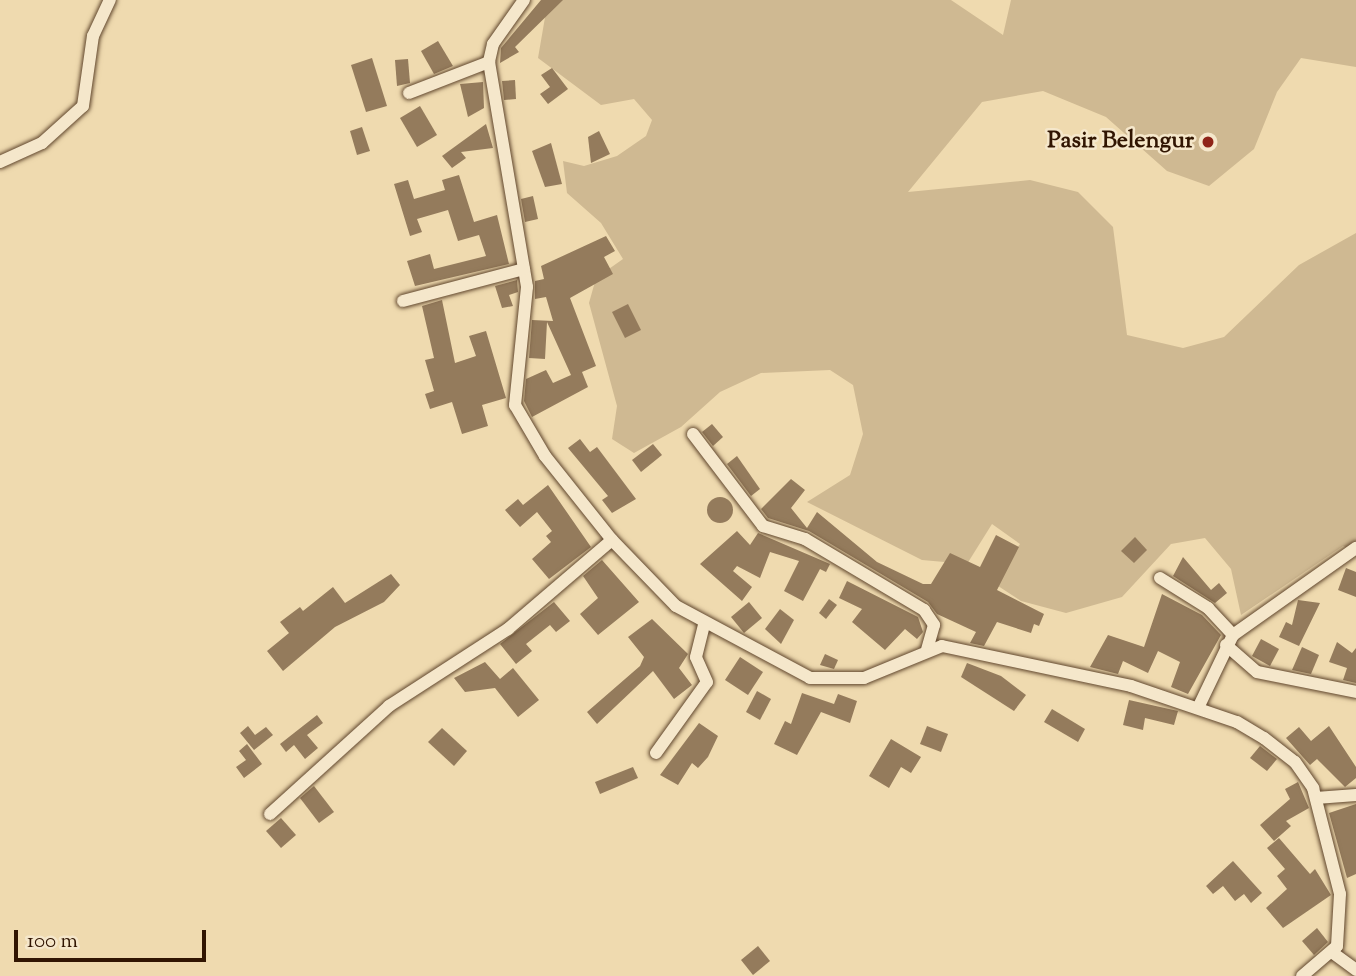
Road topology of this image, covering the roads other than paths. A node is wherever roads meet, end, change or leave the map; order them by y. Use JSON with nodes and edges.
{"nodes":[{"id":1,"x":110,"y":0,"type":"edge"},
{"id":2,"x":524,"y":0,"type":"edge"},
{"id":3,"x":489,"y":62,"type":"junction"},
{"id":4,"x":409,"y":93,"type":"dead end"},
{"id":5,"x":0,"y":162,"type":"edge"},
{"id":6,"x":524,"y":270,"type":"junction"},
{"id":7,"x":403,"y":301,"type":"dead end"},
{"id":8,"x":693,"y":434,"type":"dead end"},
{"id":9,"x":611,"y":540,"type":"junction"},
{"id":10,"x":1356,"y":548,"type":"edge"},
{"id":11,"x":1160,"y":578,"type":"dead end"},
{"id":12,"x":704,"y":624,"type":"junction"},
{"id":13,"x":1229,"y":640,"type":"junction"},
{"id":14,"x":926,"y":649,"type":"junction"},
{"id":15,"x":1356,"y":692,"type":"edge"},
{"id":16,"x":1198,"y":708,"type":"junction"},
{"id":17,"x":656,"y":753,"type":"dead end"},
{"id":18,"x":1356,"y":795,"type":"edge"},
{"id":19,"x":1316,"y":798,"type":"junction"},
{"id":20,"x":270,"y":814,"type":"dead end"},
{"id":21,"x":1333,"y":953,"type":"junction"},
{"id":22,"x":1356,"y":970,"type":"edge"},
{"id":23,"x":1301,"y":976,"type":"edge"}],
"edges":[{"from":1,"to":5,"type":"street"},
{"from":2,"to":3,"type":"street"},
{"from":3,"to":4,"type":"street"},
{"from":3,"to":6,"type":"street"},
{"from":6,"to":7,"type":"street"},
{"from":6,"to":9,"type":"street"},
{"from":8,"to":14,"type":"street"},
{"from":9,"to":12,"type":"street"},
{"from":9,"to":20,"type":"street"},
{"from":10,"to":13,"type":"street"},
{"from":11,"to":13,"type":"street"},
{"from":12,"to":14,"type":"street"},
{"from":12,"to":17,"type":"street"},
{"from":13,"to":15,"type":"street"},
{"from":13,"to":16,"type":"street"},
{"from":14,"to":16,"type":"street"},
{"from":16,"to":19,"type":"street"},
{"from":18,"to":19,"type":"street"},
{"from":19,"to":21,"type":"street"},
{"from":21,"to":22,"type":"street"},
{"from":21,"to":23,"type":"street"}]}
